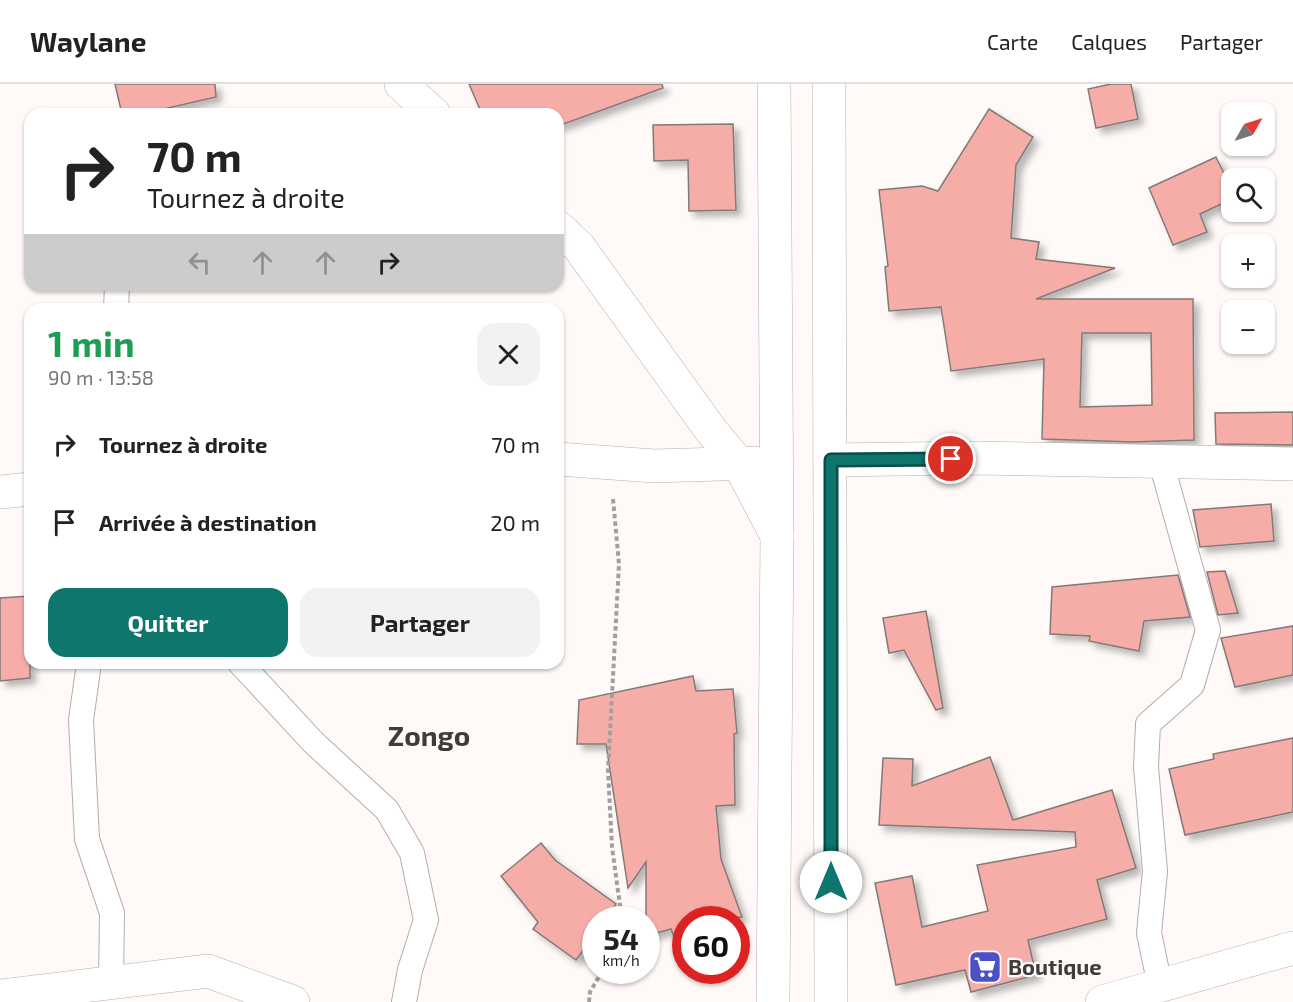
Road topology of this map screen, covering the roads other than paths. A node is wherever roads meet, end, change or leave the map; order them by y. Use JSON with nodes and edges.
{"nodes":[{"id":1,"x":401,"y":84,"type":"edge"},
{"id":2,"x":774,"y":84,"type":"edge"},
{"id":3,"x":829,"y":84,"type":"edge"},
{"id":4,"x":427,"y":108,"type":"edge"},
{"id":5,"x":564,"y":233,"type":"edge"},
{"id":6,"x":564,"y":459,"type":"edge"},
{"id":7,"x":777,"y":460,"type":"junction"},
{"id":8,"x":831,"y":460,"type":"junction"},
{"id":9,"x":1161,"y":462,"type":"junction"},
{"id":10,"x":739,"y":464,"type":"junction"},
{"id":11,"x":1293,"y":464,"type":"edge"},
{"id":12,"x":24,"y":490,"type":"edge"},
{"id":13,"x":0,"y":492,"type":"edge"},
{"id":14,"x":777,"y":536,"type":"junction"},
{"id":15,"x":88,"y":669,"type":"edge"},
{"id":16,"x":246,"y":669,"type":"edge"},
{"id":17,"x":1293,"y":948,"type":"edge"},
{"id":18,"x":1160,"y":986,"type":"junction"},
{"id":19,"x":112,"y":992,"type":"edge"},
{"id":20,"x":0,"y":996,"type":"edge"},
{"id":21,"x":293,"y":1002,"type":"edge"},
{"id":22,"x":404,"y":1002,"type":"edge"},
{"id":23,"x":773,"y":1002,"type":"edge"},
{"id":24,"x":831,"y":1002,"type":"edge"},
{"id":25,"x":1102,"y":1002,"type":"edge"}],
"edges":[{"from":1,"to":4,"type":"main road"},
{"from":2,"to":7,"type":"main road"},
{"from":3,"to":8,"type":"main road"},
{"from":5,"to":10,"type":"main road"},
{"from":6,"to":10,"type":"main road"},
{"from":7,"to":10,"type":"main road"},
{"from":7,"to":14,"type":"main road"},
{"from":8,"to":9,"type":"main road"},
{"from":8,"to":24,"type":"main road"},
{"from":9,"to":11,"type":"main road"},
{"from":9,"to":18,"type":"lane"},
{"from":10,"to":14,"type":"main road"},
{"from":12,"to":13,"type":"main road"},
{"from":14,"to":23,"type":"main road"},
{"from":15,"to":19,"type":"lane"},
{"from":16,"to":22,"type":"lane"},
{"from":17,"to":18,"type":"main road"},
{"from":18,"to":25,"type":"main road"},
{"from":19,"to":20,"type":"main road"},
{"from":19,"to":21,"type":"main road"}]}
